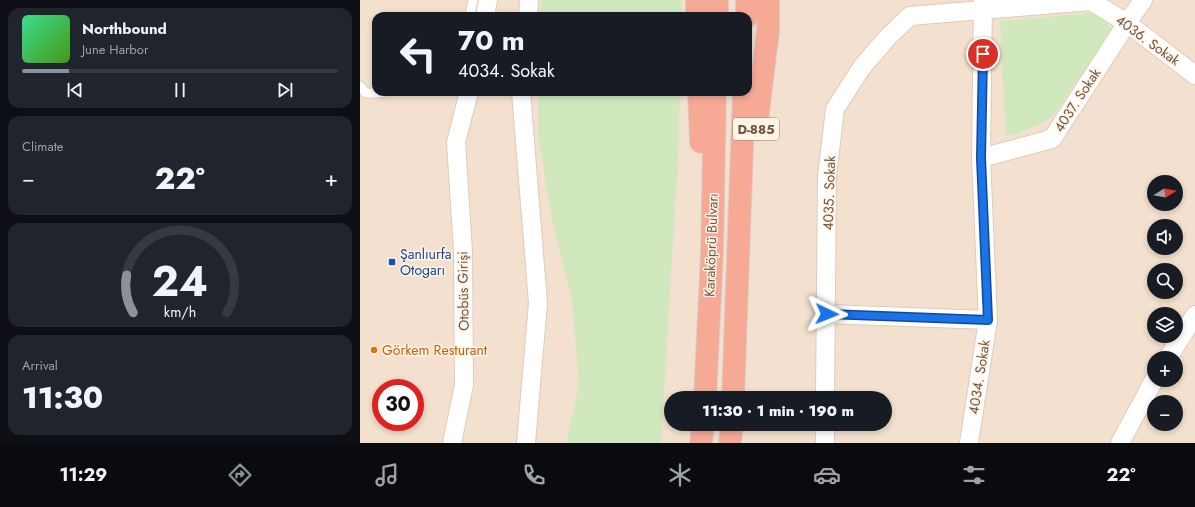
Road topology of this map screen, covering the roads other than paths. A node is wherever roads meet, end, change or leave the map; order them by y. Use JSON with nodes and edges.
{"nodes":[{"id":1,"x":473,"y":0,"type":"edge"},
{"id":2,"x":488,"y":0,"type":"edge"},
{"id":3,"x":529,"y":0,"type":"edge"},
{"id":4,"x":697,"y":0,"type":"edge"},
{"id":5,"x":717,"y":0,"type":"edge"},
{"id":6,"x":747,"y":0,"type":"edge"},
{"id":7,"x":768,"y":0,"type":"edge"},
{"id":8,"x":1143,"y":0,"type":"edge"},
{"id":9,"x":983,"y":5,"type":"edge"},
{"id":10,"x":471,"y":12,"type":"edge"},
{"id":11,"x":486,"y":12,"type":"edge"},
{"id":12,"x":528,"y":12,"type":"edge"},
{"id":13,"x":697,"y":12,"type":"edge"},
{"id":14,"x":717,"y":12,"type":"edge"},
{"id":15,"x":747,"y":12,"type":"edge"},
{"id":16,"x":910,"y":16,"type":"joint"},
{"id":17,"x":1127,"y":23,"type":"junction"},
{"id":18,"x":1195,"y":74,"type":"edge"},
{"id":19,"x":360,"y":86,"type":"edge"},
{"id":20,"x":372,"y":93,"type":"edge"},
{"id":21,"x":468,"y":96,"type":"edge"},
{"id":22,"x":521,"y":96,"type":"edge"},
{"id":23,"x":699,"y":96,"type":"edge"},
{"id":24,"x":715,"y":96,"type":"edge"},
{"id":25,"x":744,"y":96,"type":"edge"},
{"id":26,"x":981,"y":158,"type":"junction"},
{"id":27,"x":712,"y":253,"type":"junction"},
{"id":28,"x":739,"y":257,"type":"junction"},
{"id":29,"x":827,"y":314,"type":"junction"},
{"id":30,"x":1195,"y":315,"type":"edge"},
{"id":31,"x":988,"y":320,"type":"junction"},
{"id":32,"x":1172,"y":351,"type":"edge"},
{"id":33,"x":1150,"y":387,"type":"edge"},
{"id":34,"x":705,"y":391,"type":"edge"},
{"id":35,"x":733,"y":391,"type":"edge"},
{"id":36,"x":825,"y":391,"type":"edge"},
{"id":37,"x":702,"y":431,"type":"edge"},
{"id":38,"x":731,"y":431,"type":"edge"},
{"id":39,"x":825,"y":431,"type":"edge"},
{"id":40,"x":452,"y":443,"type":"edge"},
{"id":41,"x":526,"y":443,"type":"edge"},
{"id":42,"x":701,"y":443,"type":"edge"},
{"id":43,"x":730,"y":443,"type":"edge"},
{"id":44,"x":825,"y":443,"type":"edge"},
{"id":45,"x":969,"y":443,"type":"edge"},
{"id":46,"x":1120,"y":443,"type":"edge"}],
"edges":[{"from":1,"to":10,"type":"lane"},
{"from":2,"to":11,"type":"street"},
{"from":3,"to":12,"type":"street"},
{"from":4,"to":13,"type":"highway"},
{"from":5,"to":14,"type":"highway"},
{"from":6,"to":15,"type":"highway"},
{"from":7,"to":28,"type":"highway","number":"D-885"},
{"from":8,"to":17,"type":"street","name":"4037. Sokak"},
{"from":9,"to":16,"type":"street","name":"4036. Sokak"},
{"from":9,"to":17,"type":"street","name":"4036. Sokak"},
{"from":9,"to":26,"type":"street","name":"4034. Sokak"},
{"from":16,"to":29,"type":"street","name":"4035. Sokak"},
{"from":17,"to":18,"type":"street","name":"4036. Sokak"},
{"from":17,"to":26,"type":"street","name":"4037. Sokak"},
{"from":19,"to":20,"type":"lane"},
{"from":21,"to":40,"type":"street","name":"Otobüs Girişi"},
{"from":22,"to":41,"type":"street"},
{"from":23,"to":27,"type":"highway"},
{"from":24,"to":27,"type":"highway","name":"Karaköprü Bulvarı"},
{"from":25,"to":28,"type":"highway","name":"Karaköprü Bulvarı"},
{"from":26,"to":31,"type":"street","name":"4034. Sokak"},
{"from":27,"to":34,"type":"highway","name":"Karaköprü Bulvarı"},
{"from":28,"to":35,"type":"highway","name":"Karaköprü Bulvarı","number":"D-885"},
{"from":29,"to":31,"type":"street"},
{"from":29,"to":36,"type":"street","name":"4035. Sokak"},
{"from":30,"to":32,"type":"street"},
{"from":31,"to":45,"type":"street","name":"4034. Sokak"},
{"from":33,"to":46,"type":"street"},
{"from":37,"to":42,"type":"highway"},
{"from":38,"to":43,"type":"highway"},
{"from":39,"to":44,"type":"street"}]}
